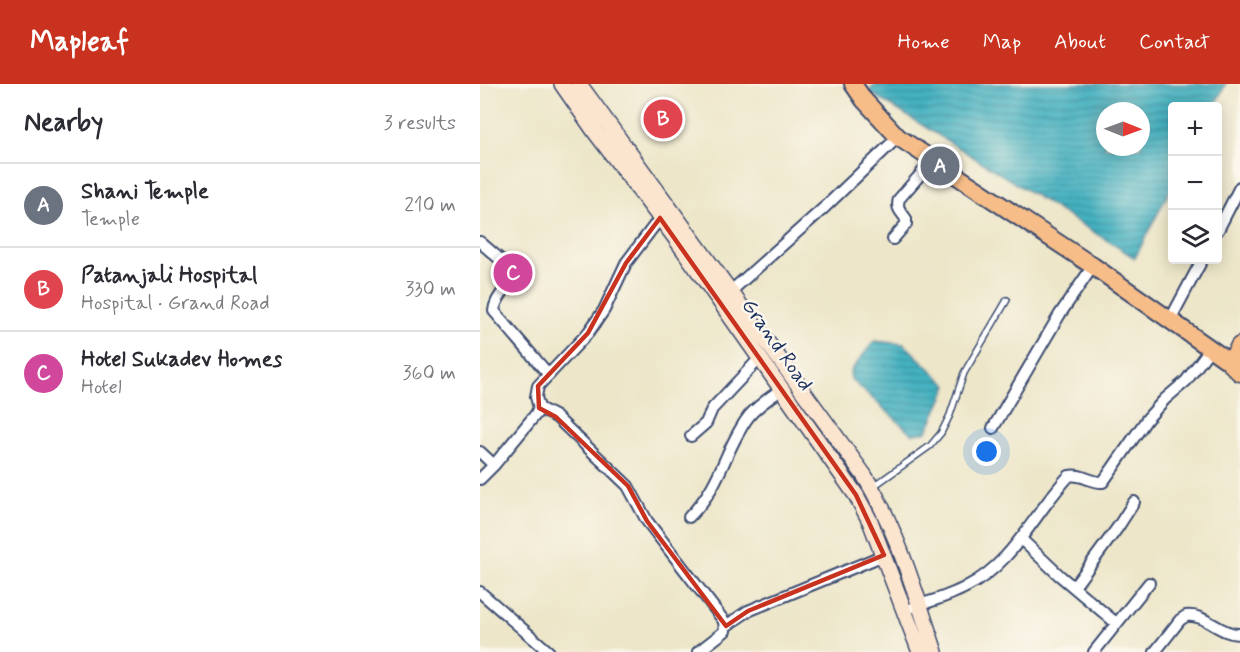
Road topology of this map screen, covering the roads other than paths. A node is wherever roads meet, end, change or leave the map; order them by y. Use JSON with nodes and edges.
{"nodes":[{"id":1,"x":562,"y":84,"type":"edge"},
{"id":2,"x":579,"y":84,"type":"edge"},
{"id":3,"x":853,"y":84,"type":"edge"},
{"id":4,"x":898,"y":137,"type":"junction"},
{"id":5,"x":933,"y":160,"type":"junction"},
{"id":6,"x":1240,"y":188,"type":"edge"},
{"id":7,"x":660,"y":218,"type":"junction"},
{"id":8,"x":1222,"y":222,"type":"edge"},
{"id":9,"x":893,"y":239,"type":"dead end"},
{"id":10,"x":480,"y":242,"type":"edge"},
{"id":11,"x":1200,"y":264,"type":"edge"},
{"id":12,"x":1093,"y":266,"type":"junction"},
{"id":13,"x":730,"y":292,"type":"junction"},
{"id":14,"x":1007,"y":300,"type":"dead end"},
{"id":15,"x":1170,"y":320,"type":"junction"},
{"id":16,"x":1240,"y":345,"type":"edge"},
{"id":17,"x":1210,"y":349,"type":"junction"},
{"id":18,"x":760,"y":358,"type":"junction"},
{"id":19,"x":1235,"y":368,"type":"edge"},
{"id":20,"x":549,"y":375,"type":"junction"},
{"id":21,"x":782,"y":389,"type":"junction"},
{"id":22,"x":539,"y":408,"type":"junction"},
{"id":23,"x":993,"y":428,"type":"dead end"},
{"id":24,"x":691,"y":436,"type":"dead end"},
{"id":25,"x":480,"y":452,"type":"edge"},
{"id":26,"x":495,"y":465,"type":"junction"},
{"id":27,"x":480,"y":479,"type":"edge"},
{"id":28,"x":872,"y":487,"type":"junction"},
{"id":29,"x":1134,"y":502,"type":"dead end"},
{"id":30,"x":689,"y":517,"type":"dead end"},
{"id":31,"x":1021,"y":539,"type":"junction"},
{"id":32,"x":884,"y":555,"type":"junction"},
{"id":33,"x":1149,"y":582,"type":"dead end"},
{"id":34,"x":1074,"y":587,"type":"junction"},
{"id":35,"x":480,"y":592,"type":"edge"},
{"id":36,"x":912,"y":608,"type":"junction"},
{"id":37,"x":1116,"y":623,"type":"junction"},
{"id":38,"x":726,"y":626,"type":"junction"},
{"id":39,"x":1240,"y":634,"type":"edge"},
{"id":40,"x":916,"y":650,"type":"edge"},
{"id":41,"x":549,"y":652,"type":"edge"},
{"id":42,"x":698,"y":652,"type":"edge"},
{"id":43,"x":935,"y":652,"type":"edge"},
{"id":44,"x":1094,"y":652,"type":"edge"},
{"id":45,"x":1155,"y":652,"type":"edge"}],
"edges":[{"from":1,"to":7,"type":"main road","name":"Grand Road"},
{"from":2,"to":13,"type":"main road","name":"Grand Road"},
{"from":3,"to":4,"type":"main road"},
{"from":4,"to":5,"type":"main road"},
{"from":4,"to":13,"type":"street"},
{"from":5,"to":9,"type":"street"},
{"from":5,"to":12,"type":"main road"},
{"from":6,"to":8,"type":"street"},
{"from":7,"to":18,"type":"main road","name":"Grand Road"},
{"from":7,"to":20,"type":"street"},
{"from":10,"to":20,"type":"street"},
{"from":11,"to":15,"type":"street"},
{"from":12,"to":15,"type":"main road"},
{"from":12,"to":23,"type":"street"},
{"from":13,"to":28,"type":"main road","name":"Grand Road"},
{"from":14,"to":28,"type":"lane"},
{"from":15,"to":17,"type":"main road"},
{"from":16,"to":19,"type":"highway"},
{"from":17,"to":19,"type":"main road"},
{"from":17,"to":31,"type":"street"},
{"from":18,"to":21,"type":"main road","name":"Grand Road"},
{"from":18,"to":24,"type":"street"},
{"from":20,"to":22,"type":"street"},
{"from":21,"to":30,"type":"street"},
{"from":21,"to":32,"type":"main road","name":"Grand Road"},
{"from":22,"to":26,"type":"street"},
{"from":22,"to":38,"type":"street"},
{"from":25,"to":26,"type":"street"},
{"from":26,"to":27,"type":"street"},
{"from":28,"to":36,"type":"main road","name":"Grand Road"},
{"from":29,"to":34,"type":"street"},
{"from":31,"to":34,"type":"street"},
{"from":31,"to":36,"type":"street"},
{"from":32,"to":36,"type":"main road","name":"Grand Road"},
{"from":32,"to":38,"type":"street"},
{"from":33,"to":37,"type":"street"},
{"from":34,"to":37,"type":"street"},
{"from":35,"to":41,"type":"street"},
{"from":36,"to":40,"type":"main road","name":"Grand Road"},
{"from":36,"to":43,"type":"main road","name":"Grand Road"},
{"from":37,"to":44,"type":"street"},
{"from":38,"to":42,"type":"street"},
{"from":39,"to":45,"type":"street"}]}
